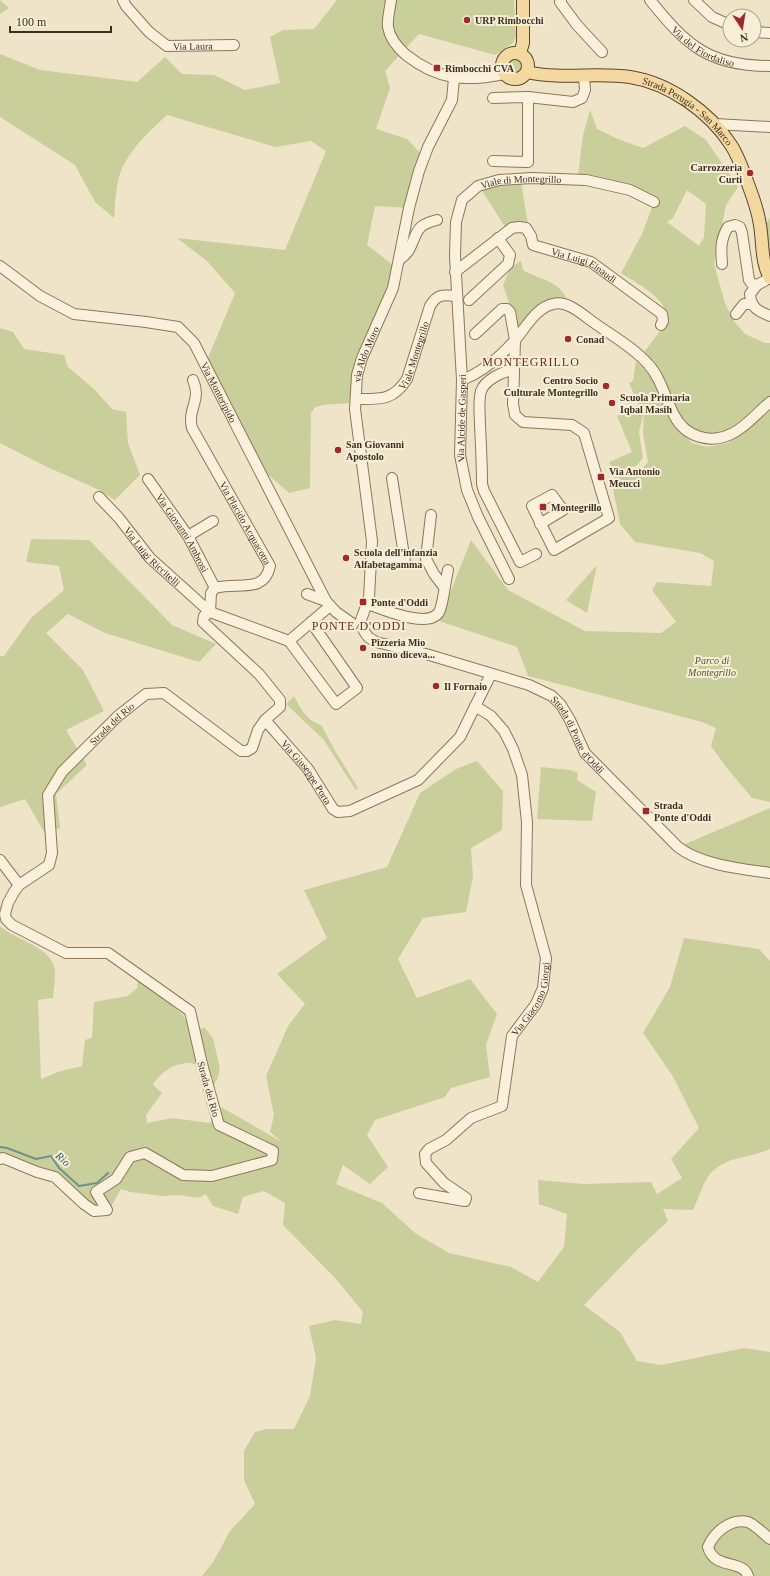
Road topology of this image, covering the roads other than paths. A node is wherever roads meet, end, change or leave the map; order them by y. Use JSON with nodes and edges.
{"nodes":[{"id":1,"x":123,"y":0,"type":"edge"},
{"id":2,"x":391,"y":0,"type":"edge"},
{"id":3,"x":523,"y":0,"type":"edge"},
{"id":4,"x":650,"y":0,"type":"edge"},
{"id":5,"x":694,"y":0,"type":"edge"},
{"id":6,"x":560,"y":1,"type":"edge"},
{"id":7,"x":722,"y":21,"type":"edge"},
{"id":8,"x":234,"y":45,"type":"dead end"},
{"id":9,"x":602,"y":52,"type":"dead end"},
{"id":10,"x":520,"y":54,"type":"junction"},
{"id":11,"x":770,"y":66,"type":"edge"},
{"id":12,"x":527,"y":72,"type":"junction"},
{"id":13,"x":504,"y":74,"type":"junction"},
{"id":14,"x":584,"y":77,"type":"junction"},
{"id":15,"x":454,"y":78,"type":"junction"},
{"id":16,"x":528,"y":97,"type":"junction"},
{"id":17,"x":492,"y":98,"type":"dead end"},
{"id":18,"x":715,"y":124,"type":"junction"},
{"id":19,"x":770,"y":127,"type":"edge"},
{"id":20,"x":493,"y":162,"type":"dead end"},
{"id":21,"x":654,"y":202,"type":"dead end"},
{"id":22,"x":437,"y":220,"type":"dead end"},
{"id":23,"x":498,"y":238,"type":"junction"},
{"id":24,"x":399,"y":260,"type":"junction"},
{"id":25,"x":722,"y":264,"type":"dead end"},
{"id":26,"x":0,"y":266,"type":"edge"},
{"id":27,"x":455,"y":272,"type":"junction"},
{"id":28,"x":770,"y":278,"type":"edge"},
{"id":29,"x":757,"y":285,"type":"junction"},
{"id":30,"x":457,"y":296,"type":"junction"},
{"id":31,"x":469,"y":300,"type":"dead end"},
{"id":32,"x":751,"y":304,"type":"junction"},
{"id":33,"x":736,"y":314,"type":"dead end"},
{"id":34,"x":770,"y":316,"type":"edge"},
{"id":35,"x":661,"y":325,"type":"dead end"},
{"id":36,"x":475,"y":334,"type":"dead end"},
{"id":37,"x":515,"y":340,"type":"junction"},
{"id":38,"x":514,"y":370,"type":"junction"},
{"id":39,"x":192,"y":380,"type":"dead end"},
{"id":40,"x":462,"y":380,"type":"junction"},
{"id":41,"x":356,"y":399,"type":"junction"},
{"id":42,"x":770,"y":402,"type":"edge"},
{"id":43,"x":148,"y":478,"type":"dead end"},
{"id":44,"x":392,"y":478,"type":"dead end"},
{"id":45,"x":98,"y":497,"type":"dead end"},
{"id":46,"x":431,"y":515,"type":"dead end"},
{"id":47,"x":213,"y":521,"type":"dead end"},
{"id":48,"x":540,"y":524,"type":"dead end"},
{"id":49,"x":188,"y":536,"type":"junction"},
{"id":50,"x":536,"y":554,"type":"dead end"},
{"id":51,"x":371,"y":560,"type":"junction"},
{"id":52,"x":448,"y":570,"type":"dead end"},
{"id":53,"x":509,"y":579,"type":"dead end"},
{"id":54,"x":444,"y":587,"type":"junction"},
{"id":55,"x":215,"y":588,"type":"junction"},
{"id":56,"x":307,"y":594,"type":"dead end"},
{"id":57,"x":328,"y":603,"type":"junction"},
{"id":58,"x":368,"y":604,"type":"junction"},
{"id":59,"x":212,"y":613,"type":"junction"},
{"id":60,"x":311,"y":622,"type":"junction"},
{"id":61,"x":357,"y":622,"type":"junction"},
{"id":62,"x":289,"y":641,"type":"junction"},
{"id":63,"x":491,"y":674,"type":"junction"},
{"id":64,"x":475,"y":706,"type":"junction"},
{"id":65,"x":265,"y":720,"type":"junction"},
{"id":66,"x":0,"y":860,"type":"edge"},
{"id":67,"x":770,"y":874,"type":"edge"},
{"id":68,"x":20,"y":885,"type":"junction"},
{"id":69,"x":0,"y":1159,"type":"edge"},
{"id":70,"x":419,"y":1193,"type":"dead end"},
{"id":71,"x":770,"y":1539,"type":"edge"},
{"id":72,"x":748,"y":1576,"type":"edge"}],
"edges":[{"from":1,"to":8,"type":"street","name":"Via Laura"},
{"from":2,"to":15,"type":"street"},
{"from":3,"to":10,"type":"main road"},
{"from":4,"to":11,"type":"street","name":"Via del Fiordaliso"},
{"from":5,"to":7,"type":"street"},
{"from":6,"to":9,"type":"street"},
{"from":10,"to":12,"type":"main road"},
{"from":10,"to":13,"type":"main road"},
{"from":12,"to":13,"type":"main road"},
{"from":12,"to":14,"type":"main road","name":"Strada Perugia - San Marco"},
{"from":13,"to":15,"type":"street"},
{"from":14,"to":16,"type":"street"},
{"from":14,"to":18,"type":"main road","name":"Strada Perugia - San Marco"},
{"from":15,"to":24,"type":"street","name":"via Aldo Moro"},
{"from":16,"to":17,"type":"street"},
{"from":16,"to":20,"type":"street"},
{"from":18,"to":19,"type":"street"},
{"from":18,"to":28,"type":"main road","name":"Strada Perugia - San Marco"},
{"from":21,"to":27,"type":"street","name":"Viale di Montegrillo"},
{"from":22,"to":24,"type":"street"},
{"from":23,"to":27,"type":"street","name":"Via Luigi Einaudi"},
{"from":23,"to":31,"type":"street"},
{"from":23,"to":35,"type":"street","name":"Via Luigi Einaudi"},
{"from":24,"to":41,"type":"street","name":"via Aldo Moro"},
{"from":25,"to":29,"type":"street"},
{"from":26,"to":57,"type":"street","name":"Via Monteripido"},
{"from":27,"to":30,"type":"street","name":"Viale di Montegrillo"},
{"from":28,"to":29,"type":"street"},
{"from":29,"to":32,"type":"street"},
{"from":30,"to":40,"type":"street","name":"Via Alcide de Gasperi"},
{"from":30,"to":41,"type":"street","name":"Viale Montegrillo"},
{"from":32,"to":33,"type":"street"},
{"from":32,"to":34,"type":"street"},
{"from":36,"to":37,"type":"street"},
{"from":37,"to":38,"type":"street"},
{"from":37,"to":40,"type":"street"},
{"from":37,"to":42,"type":"street"},
{"from":38,"to":48,"type":"street"},
{"from":38,"to":50,"type":"street"},
{"from":39,"to":55,"type":"street","name":"Via Placido Acquacotta"},
{"from":40,"to":53,"type":"street","name":"Via Alcide de Gasperi"},
{"from":41,"to":51,"type":"street","name":"via Aldo Moro"},
{"from":43,"to":49,"type":"street","name":"Via Giovanni Ambrosi"},
{"from":44,"to":51,"type":"street"},
{"from":45,"to":59,"type":"street","name":"Via Luigi Riccitelli"},
{"from":46,"to":54,"type":"street"},
{"from":47,"to":49,"type":"street"},
{"from":49,"to":55,"type":"street","name":"Via Giovanni Ambrosi"},
{"from":51,"to":58,"type":"street","name":"via Aldo Moro"},
{"from":52,"to":54,"type":"street"},
{"from":54,"to":58,"type":"street"},
{"from":55,"to":59,"type":"street"},
{"from":56,"to":57,"type":"street"},
{"from":57,"to":60,"type":"street"},
{"from":57,"to":61,"type":"street","name":"Via Monteripido"},
{"from":58,"to":61,"type":"street","name":"via Aldo Moro"},
{"from":59,"to":62,"type":"street"},
{"from":59,"to":65,"type":"street"},
{"from":60,"to":62,"type":"street"},
{"from":60,"to":62,"type":"street"},
{"from":61,"to":63,"type":"street","name":"Strada di Ponte d'Oddi"},
{"from":63,"to":64,"type":"street","name":"Via Giuseppe Porta"},
{"from":63,"to":67,"type":"street","name":"Strada di Ponte d'Oddi"},
{"from":64,"to":65,"type":"street","name":"Via Giuseppe Porta"},
{"from":64,"to":70,"type":"street","name":"Via Giacomo Giorgi"},
{"from":65,"to":68,"type":"street","name":"Strada del Rio"},
{"from":66,"to":68,"type":"street"},
{"from":68,"to":69,"type":"street","name":"Strada del Rio"},
{"from":71,"to":72,"type":"street"}]}
